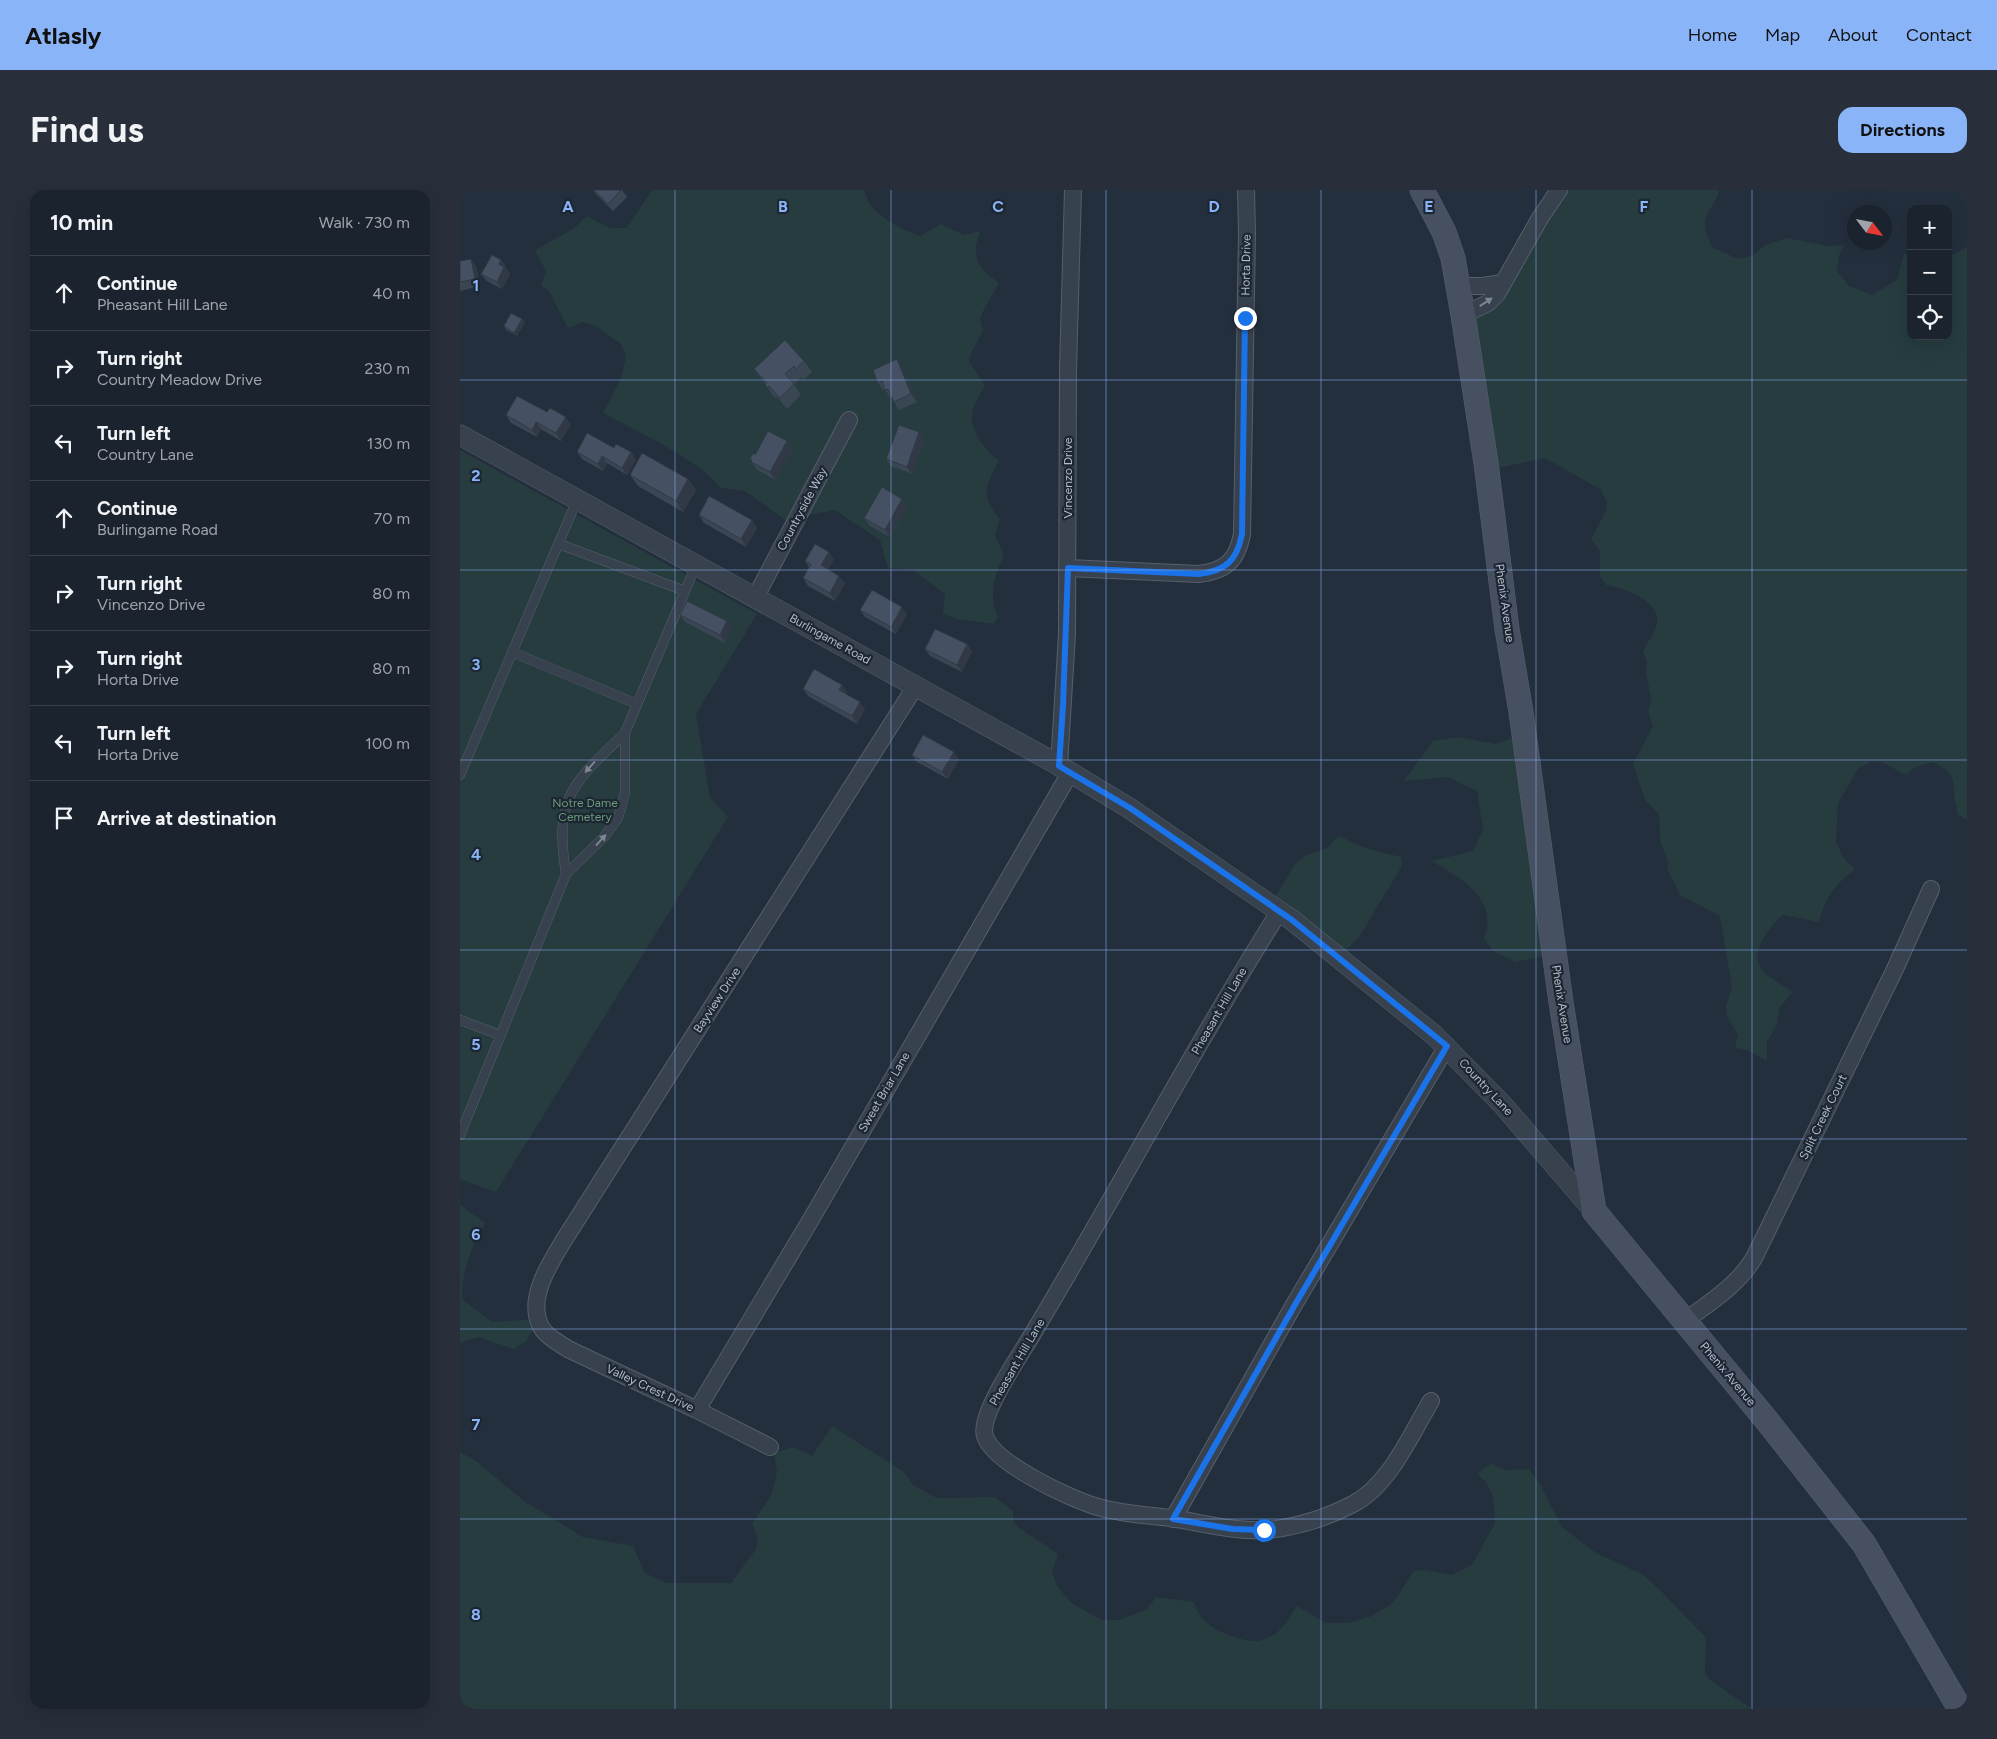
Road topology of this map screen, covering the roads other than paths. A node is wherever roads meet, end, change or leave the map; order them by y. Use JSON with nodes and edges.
{"nodes":[{"id":1,"x":1073,"y":190,"type":"edge"},
{"id":2,"x":1246,"y":190,"type":"edge"},
{"id":3,"x":1422,"y":190,"type":"edge"},
{"id":4,"x":1559,"y":190,"type":"edge"},
{"id":5,"x":1503,"y":283,"type":"junction"},
{"id":6,"x":1457,"y":286,"type":"junction"},
{"id":7,"x":1463,"y":315,"type":"junction"},
{"id":8,"x":850,"y":420,"type":"dead end"},
{"id":9,"x":460,"y":435,"type":"edge"},
{"id":10,"x":578,"y":500,"type":"junction"},
{"id":11,"x":559,"y":544,"type":"junction"},
{"id":12,"x":696,"y":565,"type":"junction"},
{"id":13,"x":1068,"y":568,"type":"junction"},
{"id":14,"x":685,"y":591,"type":"junction"},
{"id":15,"x":755,"y":598,"type":"junction"},
{"id":16,"x":512,"y":652,"type":"junction"},
{"id":17,"x":916,"y":687,"type":"junction"},
{"id":18,"x":637,"y":704,"type":"junction"},
{"id":19,"x":624,"y":733,"type":"junction"},
{"id":20,"x":1064,"y":769,"type":"junction"},
{"id":21,"x":460,"y":775,"type":"edge"},
{"id":22,"x":1195,"y":852,"type":"joint"},
{"id":23,"x":566,"y":874,"type":"junction"},
{"id":24,"x":1931,"y":889,"type":"dead end"},
{"id":25,"x":1278,"y":912,"type":"junction"},
{"id":26,"x":460,"y":1020,"type":"edge"},
{"id":27,"x":500,"y":1035,"type":"junction"},
{"id":28,"x":1447,"y":1046,"type":"junction"},
{"id":29,"x":460,"y":1135,"type":"edge"},
{"id":30,"x":1594,"y":1211,"type":"junction"},
{"id":31,"x":538,"y":1320,"type":"joint"},
{"id":32,"x":1685,"y":1321,"type":"junction"},
{"id":33,"x":1431,"y":1401,"type":"dead end"},
{"id":34,"x":697,"y":1410,"type":"junction"},
{"id":35,"x":770,"y":1448,"type":"dead end"},
{"id":36,"x":1173,"y":1519,"type":"junction"},
{"id":37,"x":1960,"y":1709,"type":"edge"}],
"edges":[{"from":1,"to":13,"type":"street","name":"Vincenzo Drive"},
{"from":2,"to":13,"type":"street","name":"Horta Drive"},
{"from":3,"to":6,"type":"main road","name":"Phenix Avenue"},
{"from":4,"to":5,"type":"street"},
{"from":5,"to":6,"type":"street"},
{"from":7,"to":5,"type":"street","one_way":true},
{"from":6,"to":7,"type":"main road","name":"Phenix Avenue"},
{"from":7,"to":30,"type":"main road","name":"Phenix Avenue"},
{"from":8,"to":15,"type":"street","name":"Countryside Way"},
{"from":9,"to":10,"type":"street","name":"Burlingame Road"},
{"from":10,"to":11,"type":"lane"},
{"from":10,"to":12,"type":"street","name":"Burlingame Road"},
{"from":11,"to":14,"type":"lane"},
{"from":11,"to":16,"type":"lane"},
{"from":12,"to":14,"type":"lane"},
{"from":12,"to":15,"type":"street","name":"Burlingame Road"},
{"from":13,"to":20,"type":"street","name":"Vincenzo Drive"},
{"from":14,"to":18,"type":"lane"},
{"from":15,"to":17,"type":"street","name":"Burlingame Road"},
{"from":16,"to":18,"type":"lane"},
{"from":16,"to":21,"type":"lane"},
{"from":17,"to":20,"type":"street","name":"Burlingame Road"},
{"from":17,"to":31,"type":"street","name":"Bayview Drive"},
{"from":18,"to":19,"type":"lane"},
{"from":23,"to":19,"type":"lane","one_way":true},
{"from":19,"to":23,"type":"lane","one_way":true},
{"from":20,"to":22,"type":"street","name":"Burlingame Road"},
{"from":20,"to":34,"type":"street","name":"Sweet Briar Lane"},
{"from":22,"to":25,"type":"street","name":"Country Lane"},
{"from":23,"to":27,"type":"lane"},
{"from":24,"to":32,"type":"street","name":"Split Creek Court"},
{"from":25,"to":28,"type":"street","name":"Country Lane"},
{"from":25,"to":36,"type":"street","name":"Pheasant Hill Lane"},
{"from":26,"to":27,"type":"lane"},
{"from":27,"to":29,"type":"lane"},
{"from":28,"to":30,"type":"street","name":"Country Lane"},
{"from":28,"to":36,"type":"street"},
{"from":30,"to":32,"type":"main road","name":"Phenix Avenue"},
{"from":31,"to":34,"type":"street","name":"Valley Crest Drive"},
{"from":32,"to":37,"type":"main road","name":"Phenix Avenue"},
{"from":33,"to":36,"type":"street","name":"Pheasant Hill Lane"},
{"from":34,"to":35,"type":"street","name":"Valley Crest Drive"}]}
